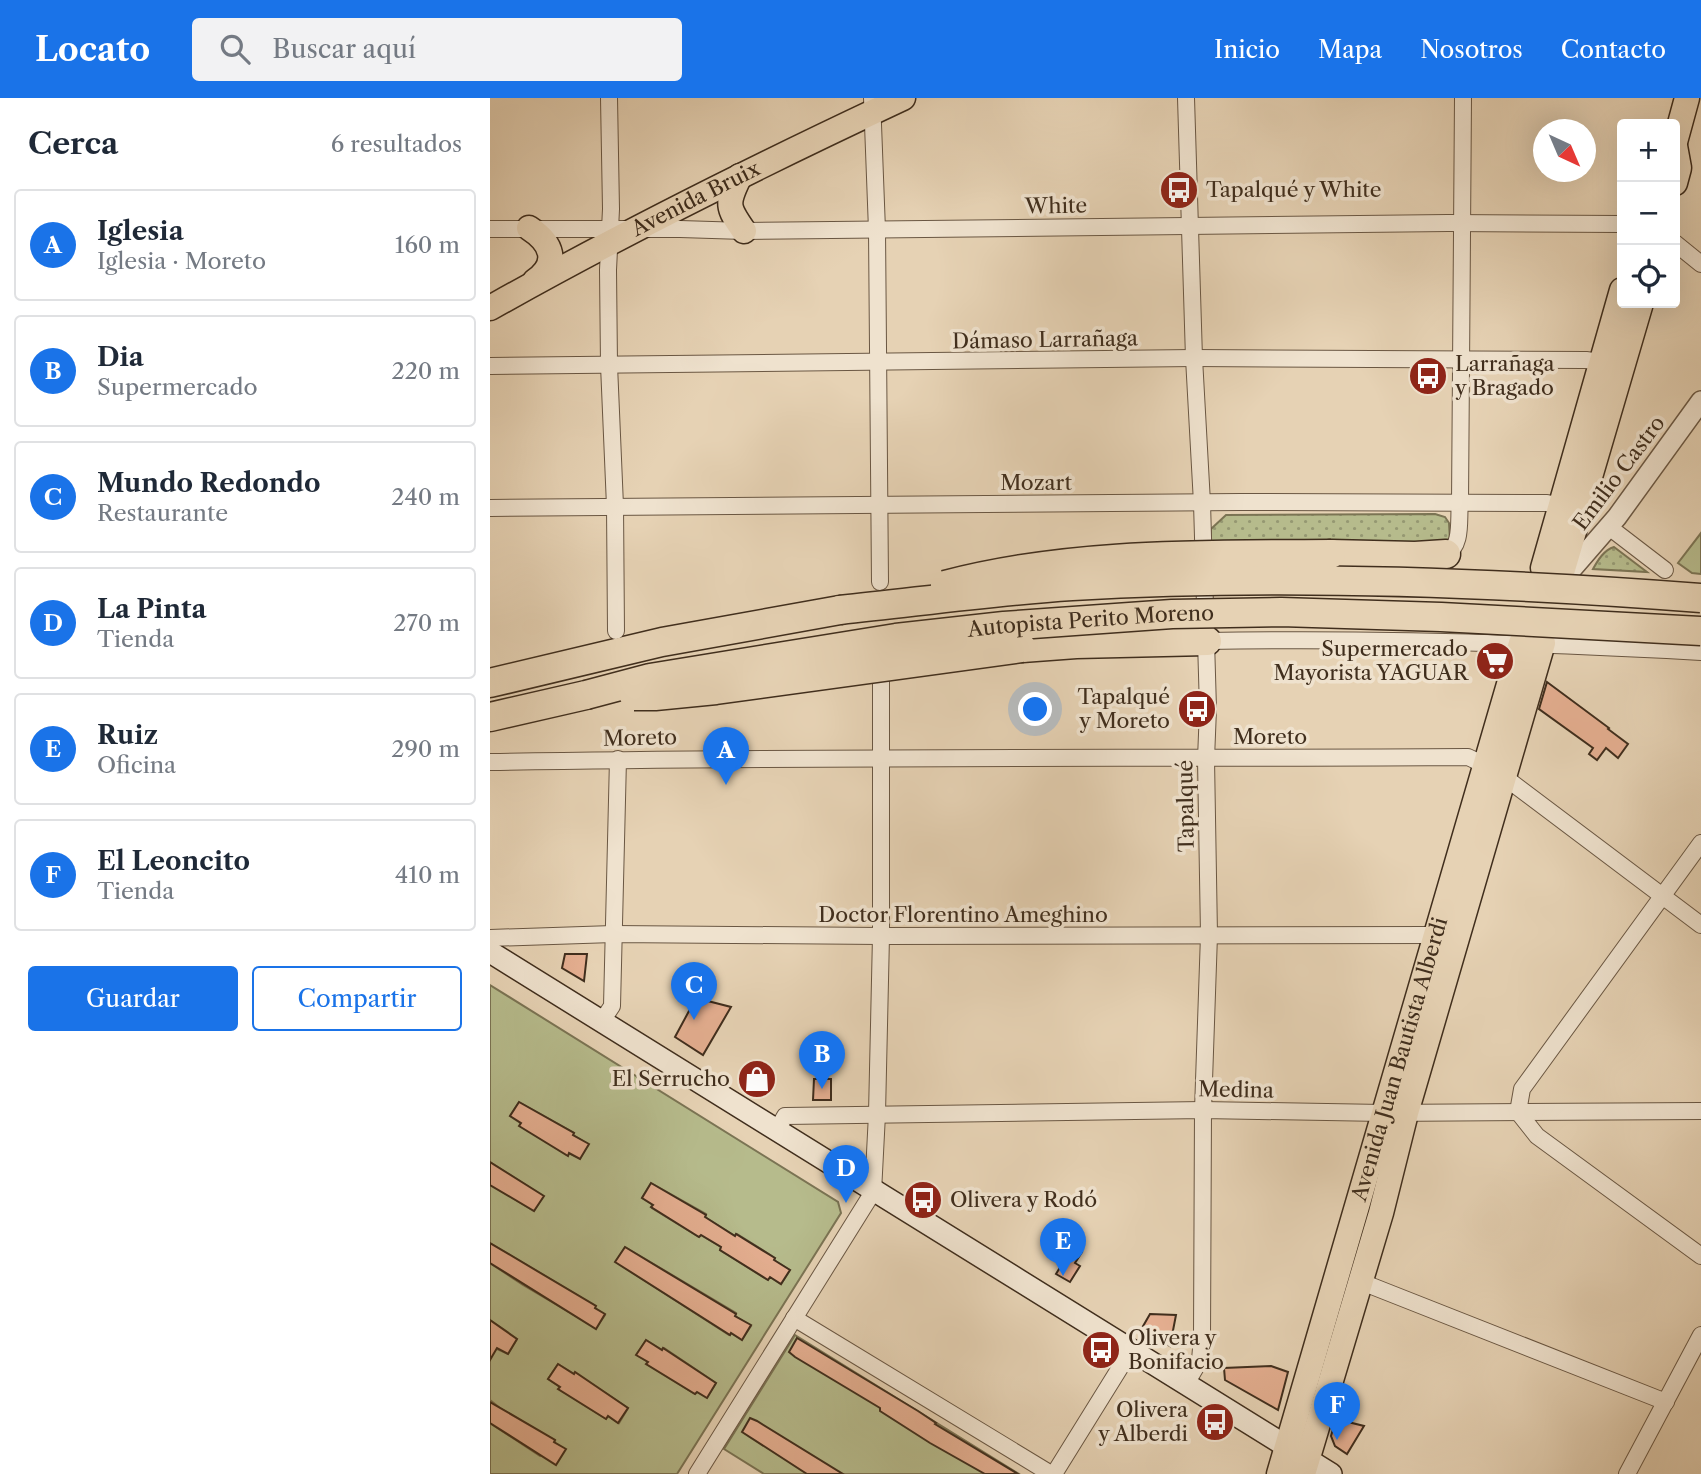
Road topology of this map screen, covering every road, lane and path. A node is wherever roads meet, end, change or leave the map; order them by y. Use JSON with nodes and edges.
{"nodes":[{"id":1,"x":609,"y":98,"type":"edge"},
{"id":2,"x":904,"y":98,"type":"edge"},
{"id":3,"x":1186,"y":98,"type":"edge"},
{"id":4,"x":1464,"y":98,"type":"edge"},
{"id":5,"x":1687,"y":98,"type":"edge"},
{"id":6,"x":872,"y":105,"type":"edge"},
{"id":7,"x":1680,"y":125,"type":"edge"},
{"id":8,"x":740,"y":176,"type":"junction"},
{"id":9,"x":1462,"y":223,"type":"junction"},
{"id":10,"x":1617,"y":225,"type":"edge"},
{"id":11,"x":1190,"y":226,"type":"junction"},
{"id":12,"x":529,"y":228,"type":"junction"},
{"id":13,"x":490,"y":229,"type":"edge"},
{"id":14,"x":637,"y":229,"type":"junction"},
{"id":15,"x":877,"y":230,"type":"junction"},
{"id":16,"x":744,"y":232,"type":"junction"},
{"id":17,"x":610,"y":236,"type":"junction"},
{"id":18,"x":1677,"y":245,"type":"edge"},
{"id":19,"x":1701,"y":264,"type":"edge"},
{"id":20,"x":532,"y":284,"type":"junction"},
{"id":21,"x":1617,"y":306,"type":"edge"},
{"id":22,"x":490,"y":307,"type":"edge"},
{"id":23,"x":1639,"y":308,"type":"edge"},
{"id":24,"x":1194,"y":358,"type":"junction"},
{"id":25,"x":1460,"y":360,"type":"junction"},
{"id":26,"x":1600,"y":362,"type":"junction"},
{"id":27,"x":878,"y":363,"type":"junction"},
{"id":28,"x":609,"y":365,"type":"junction"},
{"id":29,"x":490,"y":366,"type":"edge"},
{"id":30,"x":1701,"y":401,"type":"edge"},
{"id":31,"x":1202,"y":503,"type":"junction"},
{"id":32,"x":1460,"y":503,"type":"junction"},
{"id":33,"x":880,"y":505,"type":"junction"},
{"id":34,"x":615,"y":506,"type":"junction"},
{"id":35,"x":490,"y":508,"type":"edge"},
{"id":36,"x":1571,"y":509,"type":"junction"},
{"id":37,"x":1609,"y":527,"type":"junction"},
{"id":38,"x":1446,"y":554,"type":"joint"},
{"id":39,"x":1559,"y":569,"type":"joint"},
{"id":40,"x":1665,"y":569,"type":"dead end"},
{"id":41,"x":880,"y":582,"type":"dead end"},
{"id":42,"x":1701,"y":598,"type":"edge"},
{"id":43,"x":841,"y":610,"type":"junction"},
{"id":44,"x":616,"y":631,"type":"dead end"},
{"id":45,"x":1701,"y":631,"type":"edge"},
{"id":46,"x":1207,"y":641,"type":"junction"},
{"id":47,"x":1532,"y":643,"type":"junction"},
{"id":48,"x":1701,"y":652,"type":"edge"},
{"id":49,"x":881,"y":673,"type":"dead end"},
{"id":50,"x":490,"y":683,"type":"edge"},
{"id":51,"x":586,"y":695,"type":"junction"},
{"id":52,"x":490,"y":717,"type":"edge"},
{"id":53,"x":881,"y":757,"type":"junction"},
{"id":54,"x":618,"y":759,"type":"junction"},
{"id":55,"x":1206,"y":759,"type":"junction"},
{"id":56,"x":490,"y":762,"type":"edge"},
{"id":57,"x":1495,"y":771,"type":"junction"},
{"id":58,"x":1701,"y":843,"type":"edge"},
{"id":59,"x":1662,"y":896,"type":"junction"},
{"id":60,"x":1701,"y":925,"type":"edge"},
{"id":61,"x":613,"y":934,"type":"junction"},
{"id":62,"x":1209,"y":935,"type":"junction"},
{"id":63,"x":1436,"y":935,"type":"junction"},
{"id":64,"x":881,"y":936,"type":"junction"},
{"id":65,"x":490,"y":938,"type":"edge"},
{"id":66,"x":490,"y":952,"type":"edge"},
{"id":67,"x":602,"y":1021,"type":"junction"},
{"id":68,"x":1203,"y":1110,"type":"junction"},
{"id":69,"x":1701,"y":1111,"type":"edge"},
{"id":70,"x":1518,"y":1112,"type":"junction"},
{"id":71,"x":1395,"y":1113,"type":"junction"},
{"id":72,"x":877,"y":1114,"type":"junction"},
{"id":73,"x":777,"y":1130,"type":"junction"},
{"id":74,"x":873,"y":1192,"type":"junction"},
{"id":75,"x":1701,"y":1256,"type":"edge"},
{"id":76,"x":1359,"y":1281,"type":"junction"},
{"id":77,"x":794,"y":1318,"type":"junction"},
{"id":78,"x":1701,"y":1335,"type":"edge"},
{"id":79,"x":1131,"y":1350,"type":"junction"},
{"id":80,"x":1186,"y":1384,"type":"junction"},
{"id":81,"x":1666,"y":1402,"type":"junction"},
{"id":82,"x":1299,"y":1460,"type":"edge"},
{"id":83,"x":697,"y":1474,"type":"edge"},
{"id":84,"x":1053,"y":1474,"type":"edge"},
{"id":85,"x":1279,"y":1474,"type":"edge"},
{"id":86,"x":1331,"y":1474,"type":"edge"},
{"id":87,"x":1627,"y":1474,"type":"edge"}],
"edges":[{"from":1,"to":17,"type":"street"},
{"from":2,"to":6,"type":"main road","name":"Avenida Bruix"},
{"from":3,"to":11,"type":"street","name":"Tapalqué"},
{"from":4,"to":9,"type":"street"},
{"from":5,"to":7,"type":"main road"},
{"from":6,"to":8,"type":"main road","name":"Avenida Bruix"},
{"from":6,"to":15,"type":"street"},
{"from":8,"to":14,"type":"main road","name":"Avenida Bruix"},
{"from":8,"to":16,"type":"main road"},
{"from":9,"to":10,"type":"street","name":"White"},
{"from":9,"to":11,"type":"street","name":"White"},
{"from":9,"to":25,"type":"street"},
{"from":11,"to":15,"type":"street","name":"White"},
{"from":11,"to":24,"type":"street","name":"Tapalqué"},
{"from":12,"to":13,"type":"street"},
{"from":12,"to":17,"type":"street"},
{"from":12,"to":20,"type":"main road"},
{"from":14,"to":16,"type":"street","name":"White"},
{"from":14,"to":17,"type":"main road","name":"Avenida Bruix"},
{"from":15,"to":16,"type":"street","name":"White"},
{"from":15,"to":27,"type":"street"},
{"from":17,"to":20,"type":"main road","name":"Avenida Bruix"},
{"from":17,"to":28,"type":"street"},
{"from":18,"to":19,"type":"street"},
{"from":20,"to":22,"type":"main road","name":"Avenida Bruix"},
{"from":21,"to":26,"type":"main road"},
{"from":23,"to":36,"type":"main road"},
{"from":24,"to":25,"type":"street","name":"Dámaso Larrañaga"},
{"from":24,"to":27,"type":"street","name":"Dámaso Larrañaga"},
{"from":24,"to":31,"type":"street","name":"Tapalqué"},
{"from":25,"to":26,"type":"street","name":"Dámaso Larrañaga"},
{"from":25,"to":32,"type":"street"},
{"from":26,"to":36,"type":"main road"},
{"from":27,"to":28,"type":"street","name":"Dámaso Larrañaga"},
{"from":27,"to":33,"type":"street"},
{"from":28,"to":29,"type":"street","name":"Dámaso Larrañaga"},
{"from":28,"to":34,"type":"street"},
{"from":30,"to":37,"type":"street","name":"Emilio Castro"},
{"from":31,"to":32,"type":"street","name":"Mozart"},
{"from":31,"to":33,"type":"street","name":"Mozart"},
{"from":31,"to":46,"type":"street","name":"Tapalqué"},
{"from":32,"to":36,"type":"street","name":"Mozart"},
{"from":32,"to":38,"type":"street"},
{"from":33,"to":34,"type":"street","name":"Mozart"},
{"from":33,"to":41,"type":"street"},
{"from":34,"to":35,"type":"street","name":"Mozart"},
{"from":34,"to":44,"type":"street"},
{"from":36,"to":39,"type":"main road"},
{"from":37,"to":39,"type":"street","name":"Emilio Castro"},
{"from":37,"to":40,"type":"street"},
{"from":38,"to":43,"type":"highway","bridge":true},
{"from":42,"to":43,"type":"highway","name":"Autopista Perito Moreno","bridge":true},
{"from":43,"to":50,"type":"highway","name":"Autopista Perito Moreno"},
{"from":45,"to":51,"type":"highway","name":"Autopista Perito Moreno","bridge":true},
{"from":46,"to":47,"type":"street"},
{"from":46,"to":51,"type":"highway","bridge":true},
{"from":46,"to":55,"type":"street","name":"Tapalqué"},
{"from":47,"to":48,"type":"street"},
{"from":47,"to":57,"type":"main road","name":"Avenida Juan Bautista Alberdi"},
{"from":49,"to":53,"type":"street"},
{"from":51,"to":52,"type":"highway","name":"Autopista Perito Moreno"},
{"from":53,"to":54,"type":"street","name":"Moreto"},
{"from":53,"to":55,"type":"street","name":"Moreto"},
{"from":53,"to":64,"type":"street"},
{"from":54,"to":56,"type":"street","name":"Moreto"},
{"from":54,"to":61,"type":"street"},
{"from":55,"to":57,"type":"street","name":"Moreto"},
{"from":55,"to":62,"type":"street","name":"Tapalqué"},
{"from":57,"to":59,"type":"street","name":"Moreto"},
{"from":57,"to":63,"type":"main road","name":"Avenida Juan Bautista Alberdi"},
{"from":57,"to":71,"type":"main road","name":"Avenida Juan Bautista Alberdi"},
{"from":58,"to":59,"type":"street"},
{"from":59,"to":60,"type":"street","name":"Moreto"},
{"from":59,"to":70,"type":"street"},
{"from":61,"to":64,"type":"street","name":"Doctor Florentino Ameghino"},
{"from":61,"to":65,"type":"street","name":"Doctor Florentino Ameghino"},
{"from":61,"to":67,"type":"street"},
{"from":62,"to":63,"type":"street","name":"Doctor Florentino Ameghino"},
{"from":62,"to":64,"type":"street","name":"Doctor Florentino Ameghino"},
{"from":62,"to":68,"type":"street","name":"Tapalqué"},
{"from":63,"to":71,"type":"main road","name":"Avenida Juan Bautista Alberdi"},
{"from":64,"to":72,"type":"street"},
{"from":66,"to":67,"type":"main road"},
{"from":67,"to":73,"type":"main road"},
{"from":68,"to":71,"type":"street","name":"Medina"},
{"from":68,"to":72,"type":"street","name":"Medina"},
{"from":68,"to":80,"type":"street","name":"Tapalqué"},
{"from":69,"to":70,"type":"street","name":"Medina"},
{"from":70,"to":71,"type":"street","name":"Medina"},
{"from":70,"to":75,"type":"street"},
{"from":71,"to":76,"type":"main road","name":"Avenida Juan Bautista Alberdi"},
{"from":71,"to":82,"type":"main road","name":"Avenida Juan Bautista Alberdi"},
{"from":72,"to":73,"type":"street","name":"Medina"},
{"from":72,"to":74,"type":"street"},
{"from":73,"to":74,"type":"main road"},
{"from":74,"to":77,"type":"street"},
{"from":74,"to":79,"type":"main road"},
{"from":76,"to":81,"type":"street"},
{"from":76,"to":82,"type":"main road","name":"Avenida Juan Bautista Alberdi"},
{"from":77,"to":83,"type":"street"},
{"from":77,"to":84,"type":"street"},
{"from":78,"to":81,"type":"street"},
{"from":79,"to":80,"type":"main road"},
{"from":79,"to":84,"type":"street"},
{"from":80,"to":82,"type":"main road"},
{"from":81,"to":87,"type":"street"},
{"from":82,"to":85,"type":"main road","name":"Avenida Juan Bautista Alberdi"},
{"from":82,"to":86,"type":"main road"}]}
